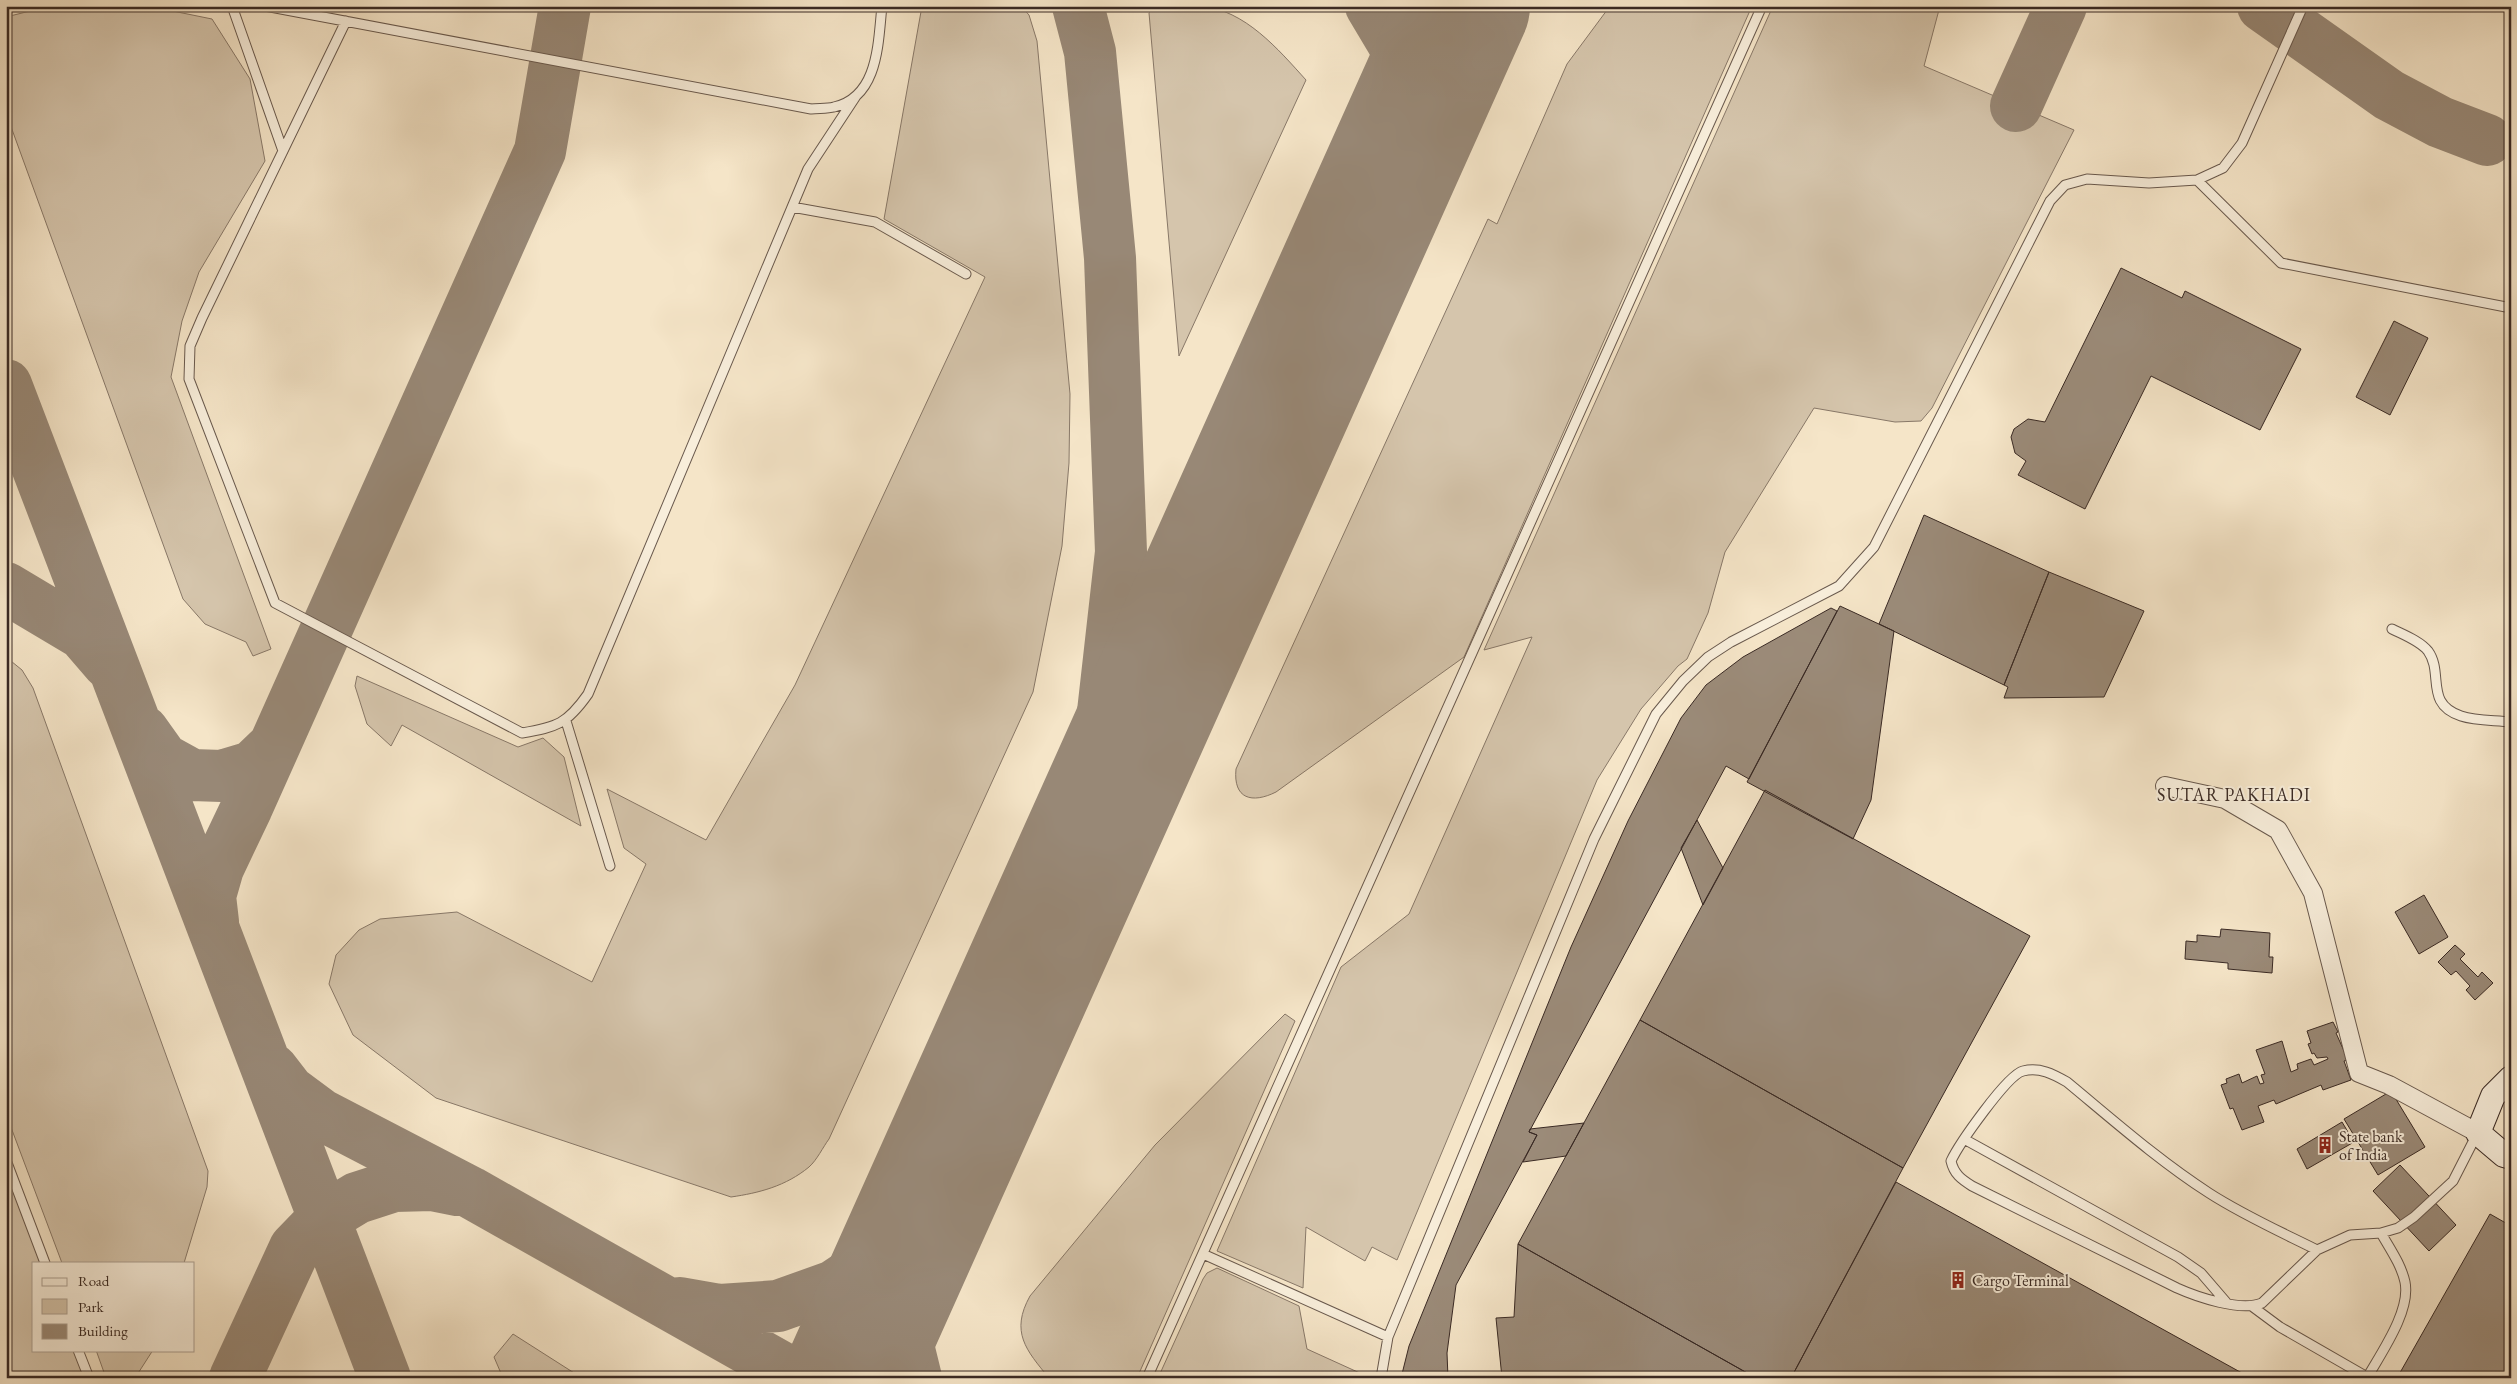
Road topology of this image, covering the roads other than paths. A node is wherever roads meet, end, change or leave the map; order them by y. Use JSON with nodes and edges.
{"nodes":[{"id":1,"x":232,"y":6,"type":"edge"},
{"id":2,"x":265,"y":6,"type":"edge"},
{"id":3,"x":882,"y":6,"type":"edge"},
{"id":4,"x":1762,"y":6,"type":"edge"},
{"id":5,"x":2303,"y":6,"type":"edge"},
{"id":6,"x":346,"y":22,"type":"junction"},
{"id":7,"x":856,"y":96,"type":"junction"},
{"id":8,"x":283,"y":151,"type":"junction"},
{"id":9,"x":2197,"y":180,"type":"junction"},
{"id":10,"x":792,"y":207,"type":"junction"},
{"id":11,"x":966,"y":274,"type":"dead end"},
{"id":12,"x":2511,"y":308,"type":"edge"},
{"id":13,"x":2392,"y":629,"type":"dead end"},
{"id":14,"x":566,"y":721,"type":"junction"},
{"id":15,"x":2511,"y":722,"type":"edge"},
{"id":16,"x":2165,"y":786,"type":"dead end"},
{"id":17,"x":610,"y":866,"type":"dead end"},
{"id":18,"x":2511,"y":1078,"type":"edge"},
{"id":19,"x":2478,"y":1134,"type":"junction"},
{"id":20,"x":1964,"y":1139,"type":"junction"},
{"id":21,"x":2511,"y":1157,"type":"edge"},
{"id":22,"x":6,"y":1160,"type":"edge"},
{"id":23,"x":2381,"y":1233,"type":"junction"},
{"id":24,"x":2318,"y":1250,"type":"junction"},
{"id":25,"x":1203,"y":1254,"type":"junction"},
{"id":26,"x":45,"y":1262,"type":"edge"},
{"id":27,"x":2226,"y":1302,"type":"junction"},
{"id":28,"x":2253,"y":1307,"type":"junction"},
{"id":29,"x":1388,"y":1337,"type":"junction"},
{"id":30,"x":79,"y":1352,"type":"edge"},
{"id":31,"x":2367,"y":1377,"type":"edge"},
{"id":32,"x":89,"y":1378,"type":"edge"},
{"id":33,"x":1147,"y":1378,"type":"edge"},
{"id":34,"x":1381,"y":1378,"type":"edge"}],
"edges":[{"from":1,"to":8,"type":"lane"},
{"from":2,"to":6,"type":"lane"},
{"from":3,"to":7,"type":"lane"},
{"from":4,"to":25,"type":"lane"},
{"from":5,"to":9,"type":"lane"},
{"from":6,"to":7,"type":"lane"},
{"from":6,"to":8,"type":"lane"},
{"from":7,"to":10,"type":"lane"},
{"from":8,"to":14,"type":"lane"},
{"from":9,"to":12,"type":"lane"},
{"from":9,"to":29,"type":"lane"},
{"from":10,"to":11,"type":"lane"},
{"from":10,"to":14,"type":"lane"},
{"from":13,"to":15,"type":"lane"},
{"from":14,"to":17,"type":"lane"},
{"from":16,"to":19,"type":"street"},
{"from":18,"to":19,"type":"street"},
{"from":19,"to":21,"type":"street"},
{"from":19,"to":23,"type":"lane"},
{"from":20,"to":24,"type":"lane"},
{"from":20,"to":27,"type":"lane"},
{"from":20,"to":27,"type":"lane"},
{"from":22,"to":26,"type":"lane"},
{"from":23,"to":24,"type":"lane"},
{"from":23,"to":31,"type":"lane"},
{"from":24,"to":28,"type":"lane"},
{"from":25,"to":29,"type":"lane"},
{"from":25,"to":33,"type":"lane"},
{"from":27,"to":28,"type":"lane"},
{"from":28,"to":31,"type":"lane"},
{"from":29,"to":34,"type":"lane"},
{"from":30,"to":32,"type":"lane"}]}
